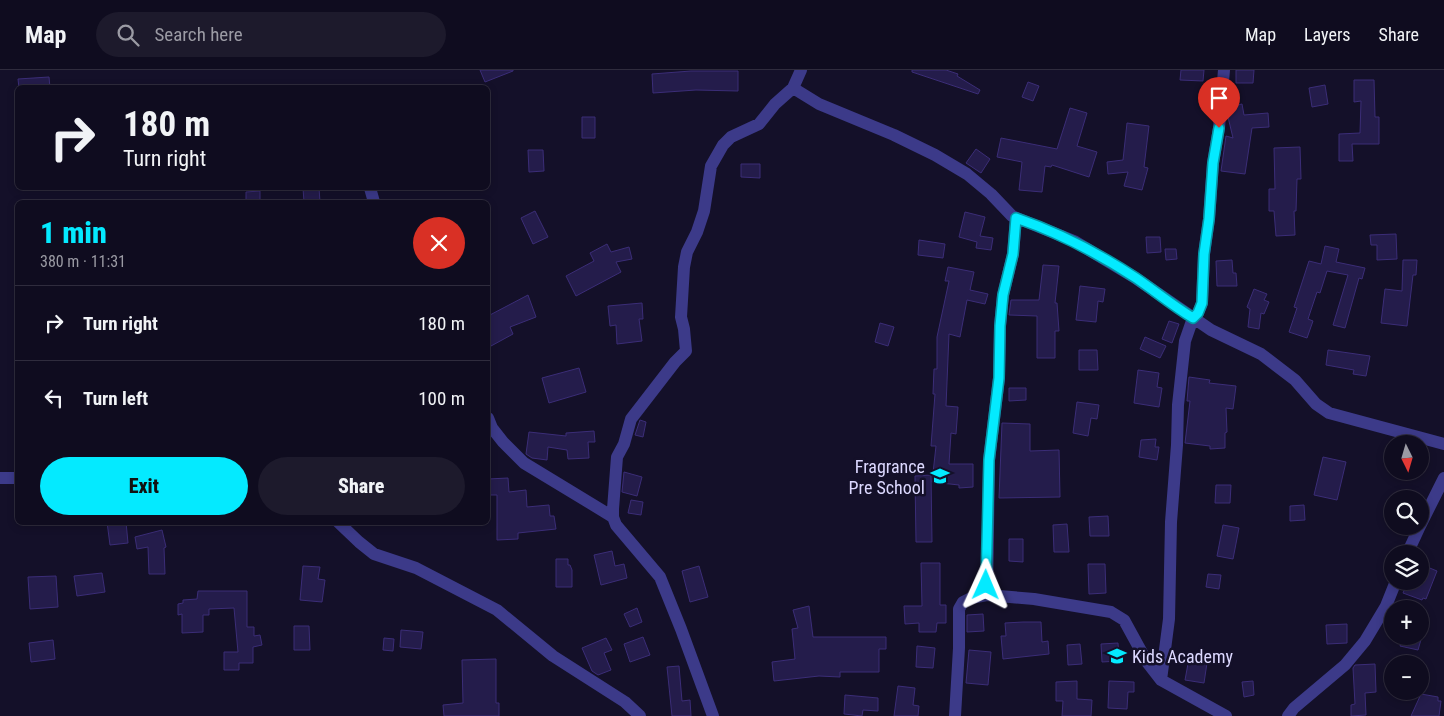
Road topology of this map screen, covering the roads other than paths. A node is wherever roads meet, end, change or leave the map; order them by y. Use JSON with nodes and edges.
{"nodes":[{"id":1,"x":802,"y":70,"type":"edge"},
{"id":2,"x":1224,"y":70,"type":"edge"},
{"id":3,"x":793,"y":88,"type":"junction"},
{"id":4,"x":1016,"y":218,"type":"junction"},
{"id":5,"x":1193,"y":318,"type":"junction"},
{"id":6,"x":490,"y":423,"type":"edge"},
{"id":7,"x":1444,"y":444,"type":"edge"},
{"id":8,"x":0,"y":478,"type":"edge"},
{"id":9,"x":15,"y":478,"type":"edge"},
{"id":10,"x":1444,"y":478,"type":"edge"},
{"id":11,"x":1429,"y":508,"type":"edge"},
{"id":12,"x":613,"y":517,"type":"junction"},
{"id":13,"x":341,"y":525,"type":"edge"},
{"id":14,"x":1392,"y":590,"type":"edge"},
{"id":15,"x":987,"y":595,"type":"junction"},
{"id":16,"x":1161,"y":680,"type":"junction"},
{"id":17,"x":640,"y":716,"type":"edge"},
{"id":18,"x":713,"y":716,"type":"edge"},
{"id":19,"x":955,"y":716,"type":"edge"},
{"id":20,"x":1226,"y":716,"type":"edge"},
{"id":21,"x":1288,"y":716,"type":"edge"}],
"edges":[{"from":1,"to":3,"type":"street"},
{"from":2,"to":5,"type":"street"},
{"from":3,"to":4,"type":"street"},
{"from":3,"to":12,"type":"street"},
{"from":4,"to":5,"type":"street"},
{"from":4,"to":15,"type":"street"},
{"from":5,"to":7,"type":"street"},
{"from":5,"to":16,"type":"street"},
{"from":6,"to":12,"type":"street"},
{"from":8,"to":9,"type":"street"},
{"from":10,"to":11,"type":"street"},
{"from":12,"to":18,"type":"street"},
{"from":13,"to":17,"type":"street"},
{"from":14,"to":21,"type":"street"},
{"from":15,"to":16,"type":"street"},
{"from":15,"to":19,"type":"street"},
{"from":16,"to":20,"type":"street"}]}
